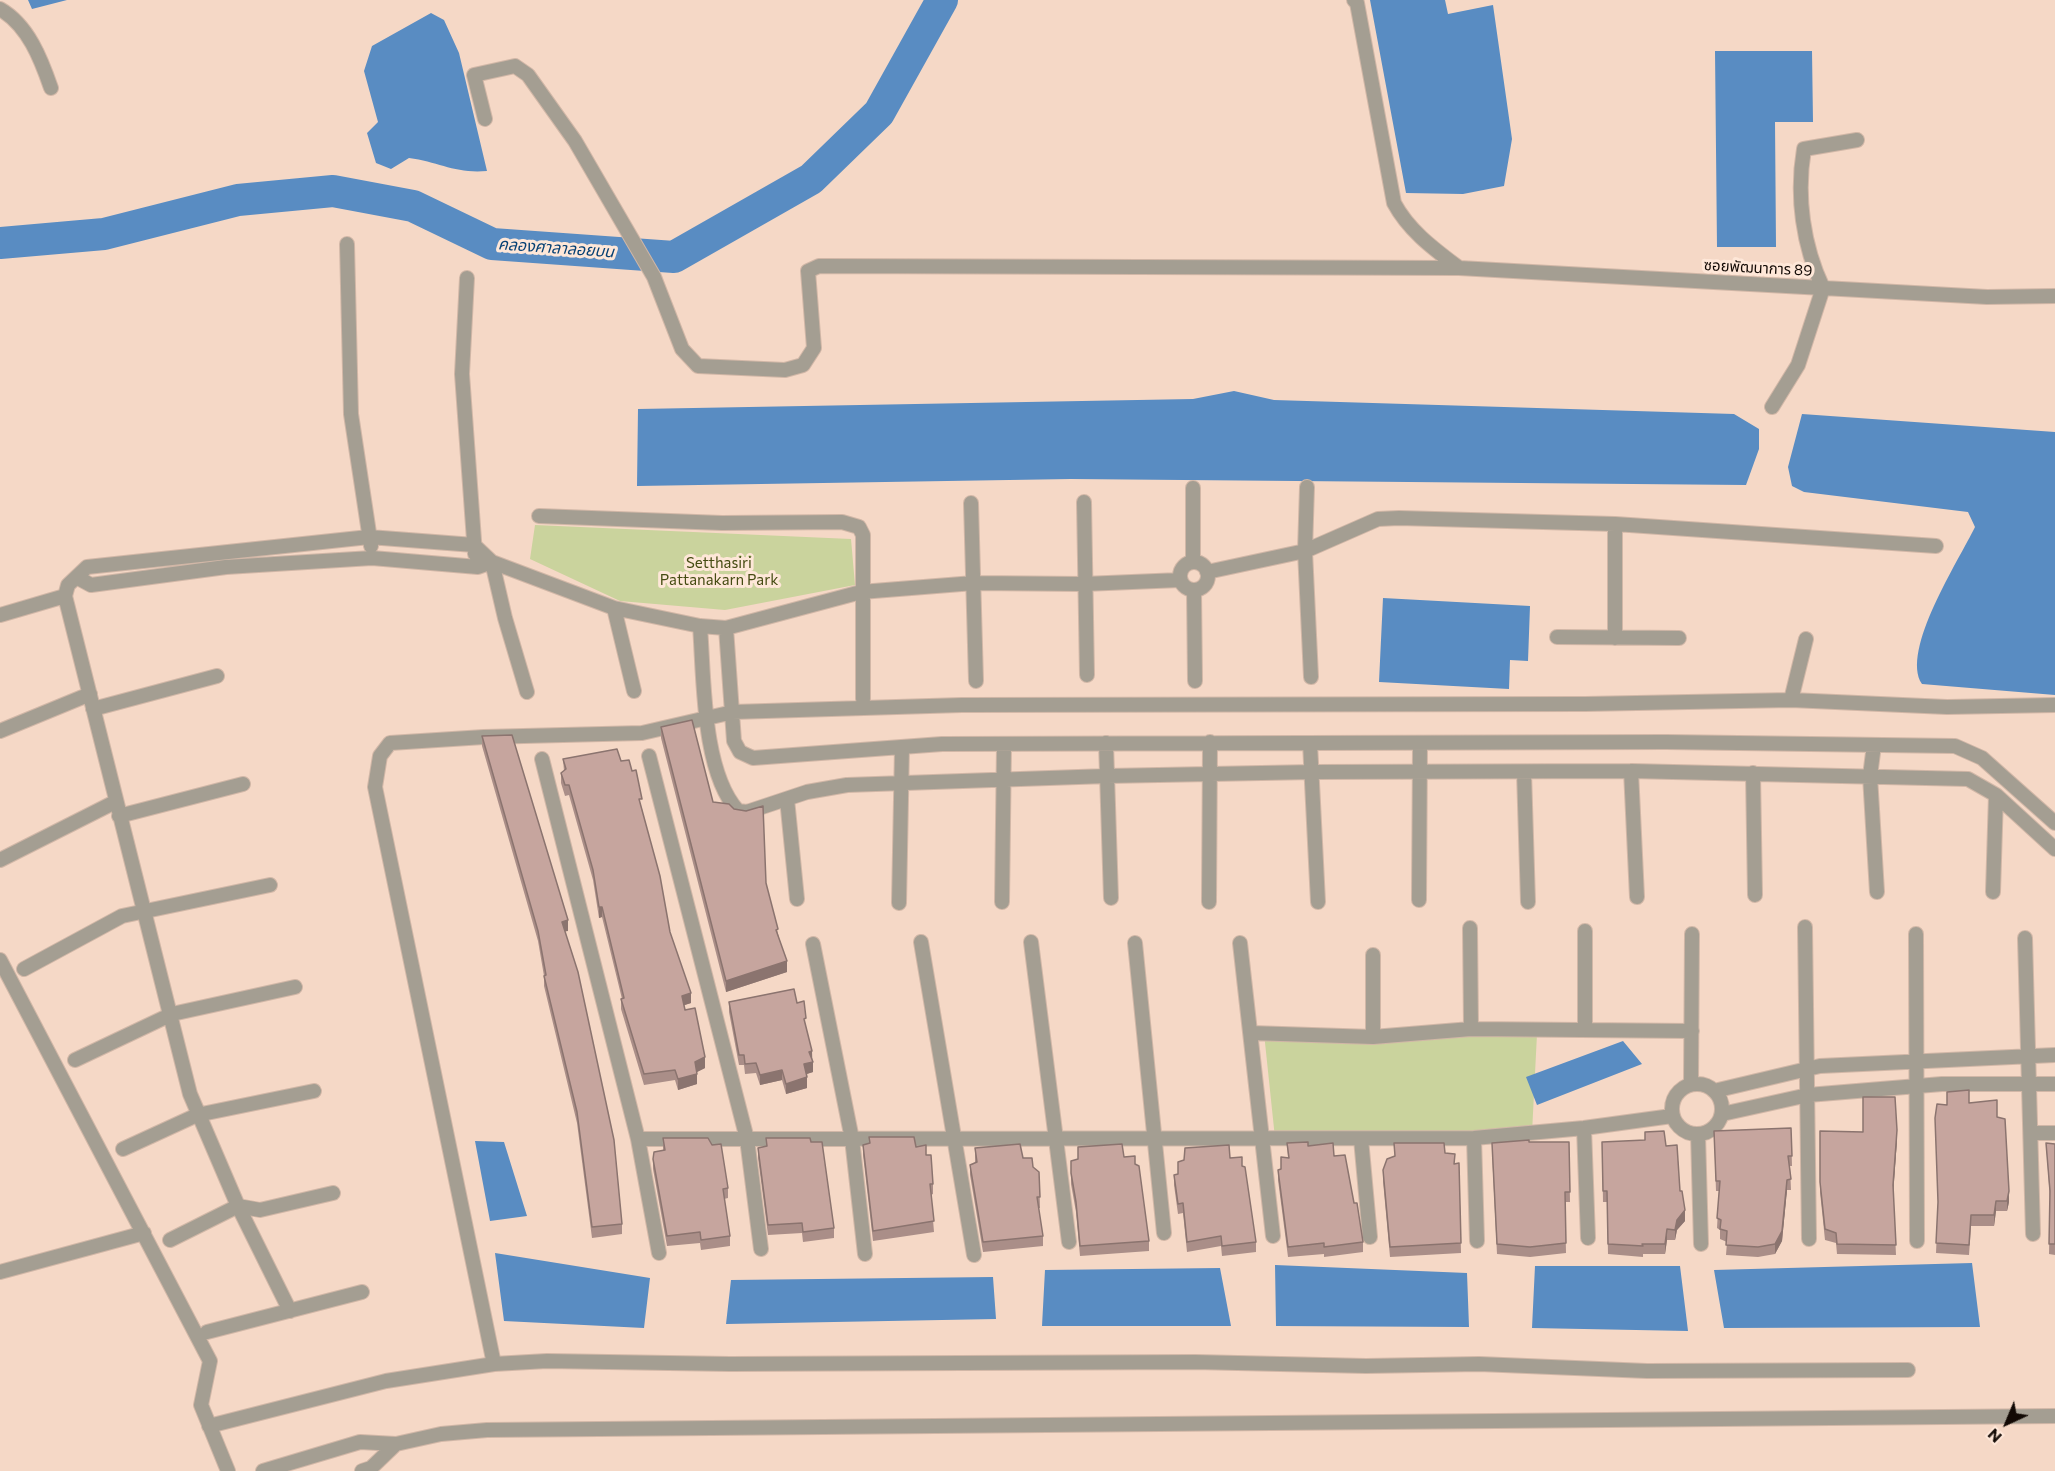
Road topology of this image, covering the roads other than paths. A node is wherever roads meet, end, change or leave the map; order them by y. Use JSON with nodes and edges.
{"nodes":[{"id":1,"x":1354,"y":0,"type":"edge"},
{"id":2,"x":0,"y":9,"type":"edge"},
{"id":3,"x":51,"y":88,"type":"dead end"},
{"id":4,"x":485,"y":119,"type":"dead end"},
{"id":5,"x":1857,"y":140,"type":"dead end"},
{"id":6,"x":347,"y":244,"type":"dead end"},
{"id":7,"x":1459,"y":268,"type":"junction"},
{"id":8,"x":467,"y":278,"type":"dead end"},
{"id":9,"x":1823,"y":288,"type":"junction"},
{"id":10,"x":2055,"y":296,"type":"edge"},
{"id":11,"x":1772,"y":407,"type":"dead end"},
{"id":12,"x":1307,"y":487,"type":"dead end"},
{"id":13,"x":1193,"y":488,"type":"dead end"},
{"id":14,"x":1084,"y":502,"type":"dead end"},
{"id":15,"x":971,"y":503,"type":"dead end"},
{"id":16,"x":539,"y":516,"type":"dead end"},
{"id":17,"x":1615,"y":524,"type":"junction"},
{"id":18,"x":369,"y":537,"type":"junction"},
{"id":19,"x":474,"y":545,"type":"junction"},
{"id":20,"x":1936,"y":546,"type":"dead end"},
{"id":21,"x":1305,"y":551,"type":"junction"},
{"id":22,"x":372,"y":558,"type":"junction"},
{"id":23,"x":492,"y":562,"type":"junction"},
{"id":24,"x":1193,"y":562,"type":"junction"},
{"id":25,"x":478,"y":567,"type":"junction"},
{"id":26,"x":1207,"y":572,"type":"junction"},
{"id":27,"x":78,"y":578,"type":"junction"},
{"id":28,"x":1180,"y":580,"type":"junction"},
{"id":29,"x":974,"y":583,"type":"junction"},
{"id":30,"x":1084,"y":584,"type":"junction"},
{"id":31,"x":1194,"y":590,"type":"junction"},
{"id":32,"x":861,"y":592,"type":"junction"},
{"id":33,"x":66,"y":596,"type":"junction"},
{"id":34,"x":614,"y":608,"type":"junction"},
{"id":35,"x":0,"y":615,"type":"edge"},
{"id":36,"x":700,"y":626,"type":"junction"},
{"id":37,"x":726,"y":627,"type":"junction"},
{"id":38,"x":1557,"y":637,"type":"dead end"},
{"id":39,"x":1615,"y":638,"type":"junction"},
{"id":40,"x":1679,"y":638,"type":"dead end"},
{"id":41,"x":1806,"y":639,"type":"dead end"},
{"id":42,"x":1087,"y":675,"type":"dead end"},
{"id":43,"x":217,"y":676,"type":"dead end"},
{"id":44,"x":1311,"y":676,"type":"dead end"},
{"id":45,"x":976,"y":681,"type":"dead end"},
{"id":46,"x":1195,"y":681,"type":"dead end"},
{"id":47,"x":634,"y":691,"type":"dead end"},
{"id":48,"x":527,"y":692,"type":"dead end"},
{"id":49,"x":90,"y":694,"type":"junction"},
{"id":50,"x":863,"y":699,"type":"dead end"},
{"id":51,"x":1791,"y":700,"type":"junction"},
{"id":52,"x":2055,"y":705,"type":"edge"},
{"id":53,"x":93,"y":709,"type":"junction"},
{"id":54,"x":734,"y":712,"type":"junction"},
{"id":55,"x":706,"y":720,"type":"junction"},
{"id":56,"x":0,"y":731,"type":"edge"},
{"id":57,"x":1210,"y":742,"type":"junction"},
{"id":58,"x":1106,"y":743,"type":"junction"},
{"id":59,"x":1310,"y":743,"type":"junction"},
{"id":60,"x":1420,"y":743,"type":"junction"},
{"id":61,"x":1004,"y":744,"type":"junction"},
{"id":62,"x":1874,"y":745,"type":"junction"},
{"id":63,"x":902,"y":747,"type":"junction"},
{"id":64,"x":649,"y":756,"type":"dead end"},
{"id":65,"x":542,"y":759,"type":"dead end"},
{"id":66,"x":1631,"y":771,"type":"junction"},
{"id":67,"x":1313,"y":772,"type":"junction"},
{"id":68,"x":1524,"y":772,"type":"junction"},
{"id":69,"x":1753,"y":773,"type":"junction"},
{"id":70,"x":1421,"y":774,"type":"junction"},
{"id":71,"x":1107,"y":776,"type":"junction"},
{"id":72,"x":1211,"y":776,"type":"junction"},
{"id":73,"x":1870,"y":776,"type":"junction"},
{"id":74,"x":1004,"y":780,"type":"junction"},
{"id":75,"x":902,"y":782,"type":"junction"},
{"id":76,"x":243,"y":784,"type":"dead end"},
{"id":77,"x":1996,"y":795,"type":"junction"},
{"id":78,"x":787,"y":799,"type":"junction"},
{"id":79,"x":117,"y":809,"type":"junction"},
{"id":80,"x":2055,"y":823,"type":"edge"},
{"id":81,"x":2055,"y":849,"type":"edge"},
{"id":82,"x":0,"y":860,"type":"edge"},
{"id":83,"x":270,"y":885,"type":"dead end"},
{"id":84,"x":1876,"y":892,"type":"dead end"},
{"id":85,"x":1993,"y":892,"type":"dead end"},
{"id":86,"x":1755,"y":895,"type":"dead end"},
{"id":87,"x":1637,"y":897,"type":"dead end"},
{"id":88,"x":1111,"y":898,"type":"dead end"},
{"id":89,"x":797,"y":899,"type":"dead end"},
{"id":90,"x":1419,"y":900,"type":"dead end"},
{"id":91,"x":1002,"y":902,"type":"dead end"},
{"id":92,"x":1209,"y":902,"type":"dead end"},
{"id":93,"x":1318,"y":902,"type":"dead end"},
{"id":94,"x":1528,"y":902,"type":"dead end"},
{"id":95,"x":899,"y":903,"type":"dead end"},
{"id":96,"x":145,"y":912,"type":"junction"},
{"id":97,"x":1805,"y":927,"type":"dead end"},
{"id":98,"x":1470,"y":928,"type":"dead end"},
{"id":99,"x":1585,"y":931,"type":"dead end"},
{"id":100,"x":1692,"y":934,"type":"dead end"},
{"id":101,"x":1916,"y":934,"type":"dead end"},
{"id":102,"x":2025,"y":938,"type":"dead end"},
{"id":103,"x":921,"y":942,"type":"dead end"},
{"id":104,"x":1031,"y":942,"type":"dead end"},
{"id":105,"x":813,"y":944,"type":"dead end"},
{"id":106,"x":1135,"y":944,"type":"dead end"},
{"id":107,"x":1240,"y":944,"type":"dead end"},
{"id":108,"x":1373,"y":955,"type":"dead end"},
{"id":109,"x":0,"y":960,"type":"edge"},
{"id":110,"x":24,"y":969,"type":"dead end"},
{"id":111,"x":295,"y":987,"type":"dead end"},
{"id":112,"x":172,"y":1014,"type":"junction"},
{"id":113,"x":1585,"y":1028,"type":"junction"},
{"id":114,"x":1471,"y":1029,"type":"junction"},
{"id":115,"x":1692,"y":1031,"type":"junction"},
{"id":116,"x":1251,"y":1033,"type":"junction"},
{"id":117,"x":1373,"y":1037,"type":"junction"},
{"id":118,"x":2055,"y":1055,"type":"edge"},
{"id":119,"x":2027,"y":1057,"type":"junction"},
{"id":120,"x":75,"y":1060,"type":"dead end"},
{"id":121,"x":1916,"y":1061,"type":"junction"},
{"id":122,"x":1807,"y":1069,"type":"junction"},
{"id":123,"x":1691,"y":1084,"type":"junction"},
{"id":124,"x":2027,"y":1084,"type":"junction"},
{"id":125,"x":2055,"y":1084,"type":"edge"},
{"id":126,"x":1917,"y":1087,"type":"junction"},
{"id":127,"x":314,"y":1091,"type":"dead end"},
{"id":128,"x":1714,"y":1091,"type":"junction"},
{"id":129,"x":1808,"y":1095,"type":"junction"},
{"id":130,"x":1722,"y":1114,"type":"junction"},
{"id":131,"x":197,"y":1115,"type":"junction"},
{"id":132,"x":1672,"y":1116,"type":"junction"},
{"id":133,"x":1584,"y":1128,"type":"junction"},
{"id":134,"x":2031,"y":1133,"type":"junction"},
{"id":135,"x":2055,"y":1133,"type":"edge"},
{"id":136,"x":1698,"y":1134,"type":"junction"},
{"id":137,"x":1152,"y":1137,"type":"junction"},
{"id":138,"x":1263,"y":1138,"type":"junction"},
{"id":139,"x":1474,"y":1138,"type":"junction"},
{"id":140,"x":638,"y":1139,"type":"junction"},
{"id":141,"x":747,"y":1139,"type":"junction"},
{"id":142,"x":852,"y":1139,"type":"junction"},
{"id":143,"x":956,"y":1139,"type":"junction"},
{"id":144,"x":1057,"y":1139,"type":"junction"},
{"id":145,"x":1361,"y":1139,"type":"junction"},
{"id":146,"x":123,"y":1149,"type":"dead end"},
{"id":147,"x":333,"y":1193,"type":"dead end"},
{"id":148,"x":238,"y":1206,"type":"junction"},
{"id":149,"x":144,"y":1233,"type":"junction"},
{"id":150,"x":1164,"y":1233,"type":"dead end"},
{"id":151,"x":2033,"y":1234,"type":"dead end"},
{"id":152,"x":1273,"y":1236,"type":"dead end"},
{"id":153,"x":1370,"y":1237,"type":"dead end"},
{"id":154,"x":1588,"y":1238,"type":"dead end"},
{"id":155,"x":1809,"y":1239,"type":"dead end"},
{"id":156,"x":170,"y":1240,"type":"dead end"},
{"id":157,"x":1477,"y":1241,"type":"dead end"},
{"id":158,"x":1917,"y":1241,"type":"dead end"},
{"id":159,"x":1069,"y":1242,"type":"dead end"},
{"id":160,"x":1701,"y":1244,"type":"dead end"},
{"id":161,"x":761,"y":1249,"type":"dead end"},
{"id":162,"x":659,"y":1254,"type":"dead end"},
{"id":163,"x":865,"y":1254,"type":"dead end"},
{"id":164,"x":974,"y":1255,"type":"dead end"},
{"id":165,"x":0,"y":1272,"type":"edge"},
{"id":166,"x":362,"y":1292,"type":"dead end"},
{"id":167,"x":290,"y":1311,"type":"junction"},
{"id":168,"x":207,"y":1332,"type":"dead end"},
{"id":169,"x":494,"y":1364,"type":"junction"},
{"id":170,"x":1908,"y":1370,"type":"dead end"},
{"id":171,"x":2055,"y":1416,"type":"edge"},
{"id":172,"x":209,"y":1426,"type":"junction"},
{"id":173,"x":396,"y":1444,"type":"junction"},
{"id":174,"x":228,"y":1471,"type":"edge"},
{"id":175,"x":263,"y":1471,"type":"edge"},
{"id":176,"x":362,"y":1471,"type":"edge"}],
"edges":[{"from":1,"to":7,"type":"street"},
{"from":2,"to":3,"type":"street"},
{"from":4,"to":7,"type":"street","name":"ซอยพัฒนาการ 89"},
{"from":5,"to":9,"type":"street"},
{"from":6,"to":18,"type":"street"},
{"from":7,"to":9,"type":"street","name":"ซอยพัฒนาการ 89"},
{"from":8,"to":19,"type":"street"},
{"from":9,"to":10,"type":"street","name":"ซอยพัฒนาการ 89"},
{"from":9,"to":11,"type":"street"},
{"from":12,"to":21,"type":"street"},
{"from":13,"to":24,"type":"street"},
{"from":14,"to":30,"type":"street"},
{"from":15,"to":29,"type":"street"},
{"from":16,"to":32,"type":"street"},
{"from":17,"to":20,"type":"street"},
{"from":17,"to":21,"type":"street"},
{"from":17,"to":39,"type":"street"},
{"from":18,"to":19,"type":"street"},
{"from":18,"to":22,"type":"street"},
{"from":18,"to":27,"type":"street"},
{"from":19,"to":23,"type":"street"},
{"from":19,"to":25,"type":"street"},
{"from":21,"to":26,"type":"street"},
{"from":21,"to":44,"type":"street"},
{"from":22,"to":25,"type":"street"},
{"from":22,"to":27,"type":"street"},
{"from":23,"to":25,"type":"street"},
{"from":23,"to":34,"type":"street"},
{"from":23,"to":48,"type":"street"},
{"from":24,"to":26,"type":"street"},
{"from":24,"to":28,"type":"street"},
{"from":26,"to":31,"type":"street"},
{"from":27,"to":33,"type":"street"},
{"from":28,"to":30,"type":"street"},
{"from":28,"to":31,"type":"street"},
{"from":29,"to":30,"type":"street"},
{"from":29,"to":32,"type":"street"},
{"from":29,"to":45,"type":"street"},
{"from":30,"to":42,"type":"street"},
{"from":31,"to":46,"type":"street"},
{"from":32,"to":37,"type":"street"},
{"from":32,"to":50,"type":"street"},
{"from":33,"to":35,"type":"street"},
{"from":33,"to":49,"type":"street"},
{"from":34,"to":36,"type":"street"},
{"from":34,"to":47,"type":"street"},
{"from":36,"to":37,"type":"street"},
{"from":36,"to":55,"type":"street"},
{"from":37,"to":54,"type":"street"},
{"from":38,"to":39,"type":"street"},
{"from":39,"to":40,"type":"street"},
{"from":41,"to":51,"type":"street"},
{"from":43,"to":53,"type":"street"},
{"from":49,"to":53,"type":"street"},
{"from":49,"to":56,"type":"street"},
{"from":51,"to":52,"type":"street"},
{"from":51,"to":54,"type":"street"},
{"from":53,"to":79,"type":"street"},
{"from":54,"to":55,"type":"street"},
{"from":54,"to":63,"type":"street"},
{"from":55,"to":78,"type":"street"},
{"from":55,"to":169,"type":"street"},
{"from":57,"to":58,"type":"street"},
{"from":57,"to":59,"type":"street"},
{"from":57,"to":72,"type":"street"},
{"from":58,"to":61,"type":"street"},
{"from":58,"to":71,"type":"street"},
{"from":59,"to":60,"type":"street"},
{"from":59,"to":67,"type":"street"},
{"from":60,"to":62,"type":"street"},
{"from":60,"to":70,"type":"street"},
{"from":61,"to":63,"type":"street"},
{"from":61,"to":74,"type":"street"},
{"from":62,"to":73,"type":"street"},
{"from":62,"to":80,"type":"street"},
{"from":63,"to":75,"type":"street"},
{"from":64,"to":141,"type":"street"},
{"from":65,"to":140,"type":"street"},
{"from":66,"to":68,"type":"street"},
{"from":66,"to":69,"type":"street"},
{"from":66,"to":87,"type":"street"},
{"from":67,"to":70,"type":"street"},
{"from":67,"to":72,"type":"street"},
{"from":67,"to":93,"type":"street"},
{"from":68,"to":70,"type":"street"},
{"from":68,"to":94,"type":"street"},
{"from":69,"to":73,"type":"street"},
{"from":69,"to":86,"type":"street"},
{"from":70,"to":90,"type":"street"},
{"from":71,"to":72,"type":"street"},
{"from":71,"to":74,"type":"street"},
{"from":71,"to":88,"type":"street"},
{"from":72,"to":92,"type":"street"},
{"from":73,"to":77,"type":"street"},
{"from":73,"to":84,"type":"street"},
{"from":74,"to":75,"type":"street"},
{"from":74,"to":91,"type":"street"},
{"from":75,"to":78,"type":"street"},
{"from":75,"to":95,"type":"street"},
{"from":76,"to":79,"type":"street"},
{"from":77,"to":81,"type":"street"},
{"from":77,"to":85,"type":"street"},
{"from":78,"to":89,"type":"street"},
{"from":79,"to":82,"type":"street"},
{"from":79,"to":96,"type":"street"},
{"from":83,"to":96,"type":"street"},
{"from":96,"to":110,"type":"street"},
{"from":96,"to":112,"type":"street"},
{"from":97,"to":122,"type":"street"},
{"from":98,"to":114,"type":"street"},
{"from":99,"to":113,"type":"street"},
{"from":100,"to":115,"type":"street"},
{"from":101,"to":121,"type":"street"},
{"from":102,"to":119,"type":"street"},
{"from":103,"to":143,"type":"street"},
{"from":104,"to":144,"type":"street"},
{"from":105,"to":142,"type":"street"},
{"from":106,"to":137,"type":"street"},
{"from":107,"to":116,"type":"street"},
{"from":108,"to":117,"type":"street"},
{"from":109,"to":149,"type":"street"},
{"from":111,"to":112,"type":"street"},
{"from":112,"to":120,"type":"street"},
{"from":112,"to":131,"type":"street"},
{"from":113,"to":114,"type":"street"},
{"from":113,"to":115,"type":"street"},
{"from":114,"to":117,"type":"street"},
{"from":115,"to":123,"type":"street"},
{"from":116,"to":117,"type":"street"},
{"from":116,"to":138,"type":"street"},
{"from":118,"to":119,"type":"street"},
{"from":119,"to":121,"type":"street"},
{"from":119,"to":124,"type":"street"},
{"from":121,"to":122,"type":"street"},
{"from":121,"to":126,"type":"street"},
{"from":122,"to":128,"type":"street"},
{"from":122,"to":129,"type":"street"},
{"from":123,"to":128,"type":"street"},
{"from":123,"to":132,"type":"street"},
{"from":124,"to":125,"type":"street"},
{"from":124,"to":126,"type":"street"},
{"from":124,"to":134,"type":"street"},
{"from":126,"to":129,"type":"street"},
{"from":126,"to":158,"type":"street"},
{"from":127,"to":131,"type":"street"},
{"from":128,"to":130,"type":"street"},
{"from":129,"to":130,"type":"street"},
{"from":129,"to":155,"type":"street"},
{"from":130,"to":136,"type":"street"},
{"from":131,"to":146,"type":"street"},
{"from":131,"to":148,"type":"street"},
{"from":132,"to":133,"type":"street"},
{"from":132,"to":136,"type":"street"},
{"from":133,"to":139,"type":"street"},
{"from":133,"to":154,"type":"street"},
{"from":134,"to":135,"type":"street"},
{"from":134,"to":151,"type":"street"},
{"from":136,"to":160,"type":"street"},
{"from":137,"to":138,"type":"street"},
{"from":137,"to":144,"type":"street"},
{"from":137,"to":150,"type":"street"},
{"from":138,"to":145,"type":"street"},
{"from":138,"to":152,"type":"street"},
{"from":139,"to":145,"type":"street"},
{"from":139,"to":157,"type":"street"},
{"from":140,"to":141,"type":"street"},
{"from":140,"to":162,"type":"street"},
{"from":141,"to":142,"type":"street"},
{"from":141,"to":161,"type":"street"},
{"from":142,"to":143,"type":"street"},
{"from":142,"to":163,"type":"street"},
{"from":143,"to":144,"type":"street"},
{"from":143,"to":164,"type":"street"},
{"from":144,"to":159,"type":"street"},
{"from":145,"to":153,"type":"street"},
{"from":147,"to":148,"type":"street"},
{"from":148,"to":156,"type":"street"},
{"from":148,"to":167,"type":"street"},
{"from":149,"to":165,"type":"street"},
{"from":149,"to":172,"type":"street"},
{"from":166,"to":167,"type":"street"},
{"from":167,"to":168,"type":"street"},
{"from":169,"to":170,"type":"street"},
{"from":169,"to":172,"type":"street"},
{"from":171,"to":173,"type":"street"},
{"from":172,"to":174,"type":"street"},
{"from":173,"to":175,"type":"street"},
{"from":173,"to":176,"type":"street"}]}
